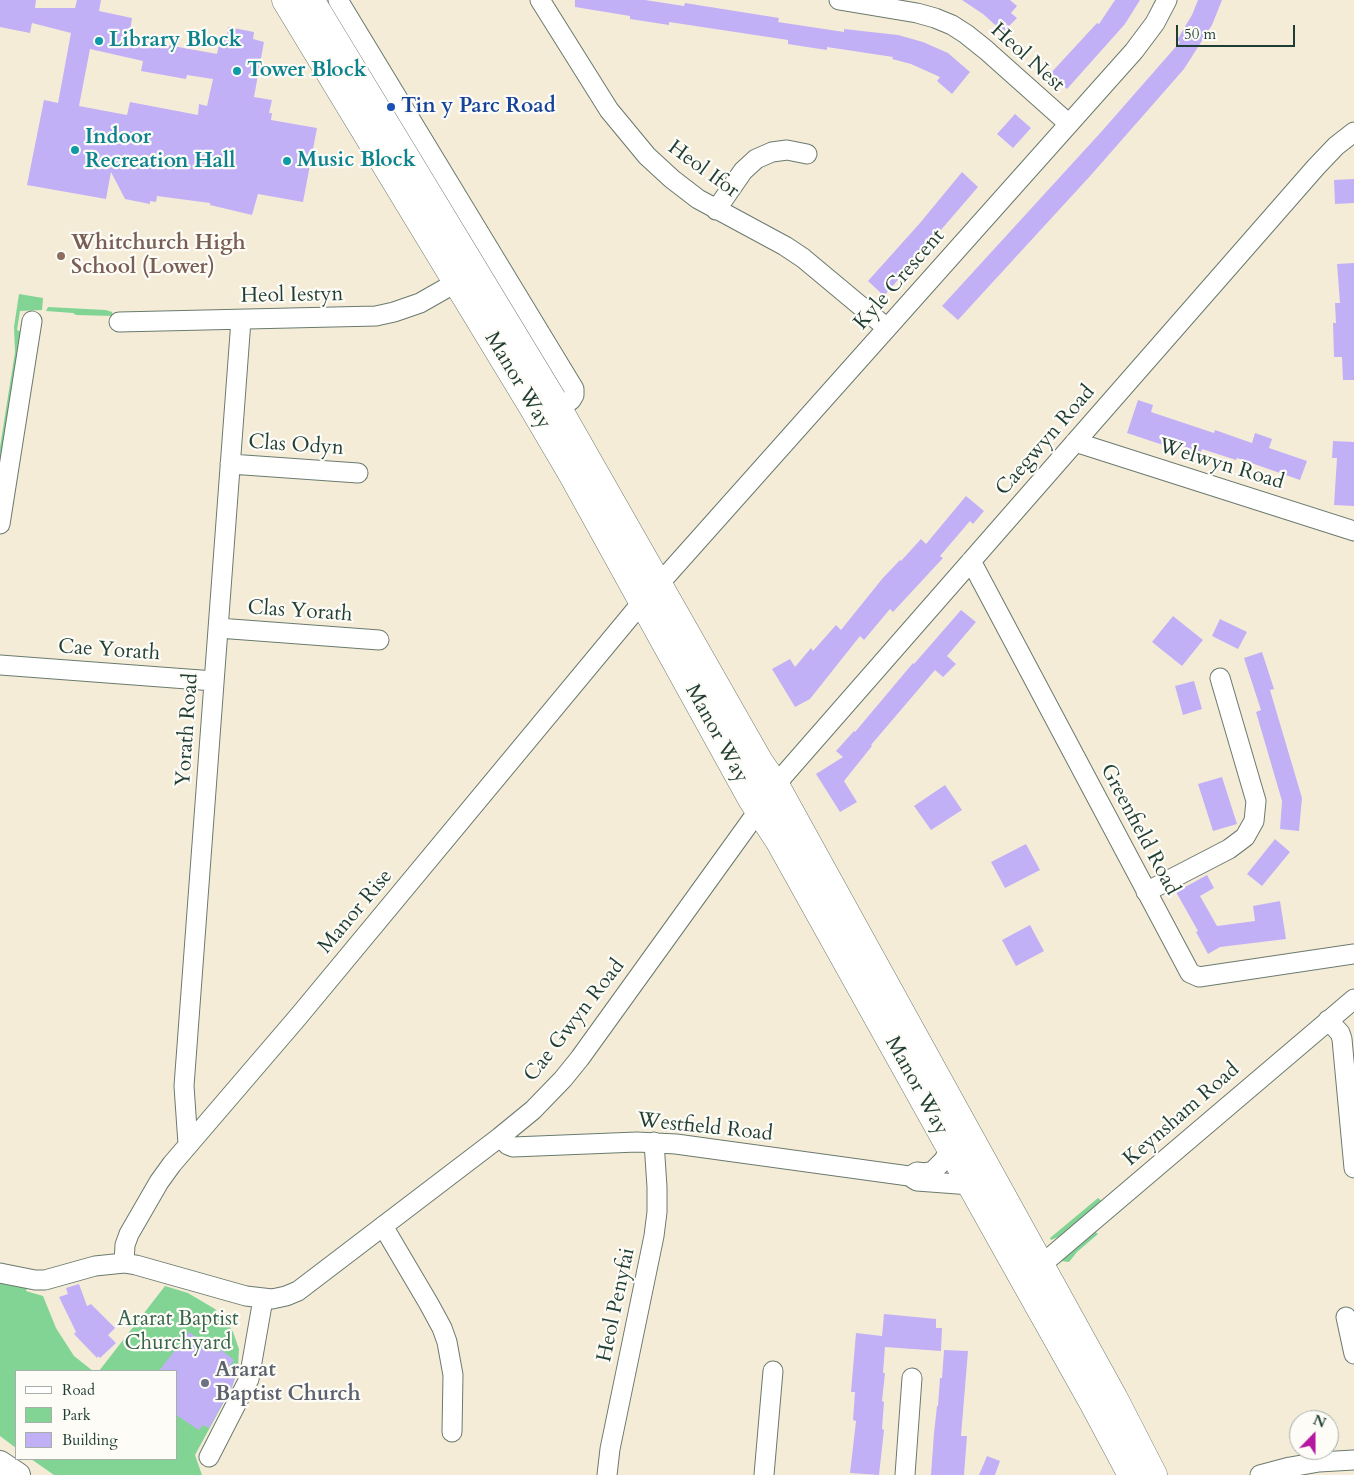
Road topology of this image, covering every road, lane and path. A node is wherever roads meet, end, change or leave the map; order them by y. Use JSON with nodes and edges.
{"nodes":[{"id":1,"x":286,"y":0,"type":"edge"},
{"id":2,"x":310,"y":0,"type":"edge"},
{"id":3,"x":338,"y":0,"type":"edge"},
{"id":4,"x":540,"y":0,"type":"edge"},
{"id":5,"x":839,"y":0,"type":"edge"},
{"id":6,"x":1167,"y":0,"type":"edge"},
{"id":7,"x":1069,"y":124,"type":"junction"},
{"id":8,"x":1354,"y":132,"type":"edge"},
{"id":9,"x":807,"y":154,"type":"dead end"},
{"id":10,"x":716,"y":210,"type":"junction"},
{"id":11,"x":457,"y":282,"type":"junction"},
{"id":12,"x":240,"y":320,"type":"junction"},
{"id":13,"x":32,"y":321,"type":"dead end"},
{"id":14,"x":119,"y":322,"type":"dead end"},
{"id":15,"x":888,"y":328,"type":"junction"},
{"id":16,"x":558,"y":409,"type":"junction"},
{"id":17,"x":1076,"y":442,"type":"junction"},
{"id":18,"x":230,"y":464,"type":"junction"},
{"id":19,"x":358,"y":472,"type":"dead end"},
{"id":20,"x":0,"y":524,"type":"edge"},
{"id":21,"x":1354,"y":531,"type":"edge"},
{"id":22,"x":971,"y":561,"type":"junction"},
{"id":23,"x":651,"y":592,"type":"junction"},
{"id":24,"x":218,"y":628,"type":"junction"},
{"id":25,"x":378,"y":640,"type":"dead end"},
{"id":26,"x":0,"y":665,"type":"edge"},
{"id":27,"x":1220,"y":678,"type":"dead end"},
{"id":28,"x":214,"y":681,"type":"junction"},
{"id":29,"x":775,"y":785,"type":"junction"},
{"id":30,"x":758,"y":809,"type":"junction"},
{"id":31,"x":1146,"y":892,"type":"junction"},
{"id":32,"x":1354,"y":954,"type":"edge"},
{"id":33,"x":1354,"y":999,"type":"edge"},
{"id":34,"x":1328,"y":1020,"type":"junction"},
{"id":35,"x":500,"y":1137,"type":"junction"},
{"id":36,"x":654,"y":1142,"type":"junction"},
{"id":37,"x":188,"y":1144,"type":"junction"},
{"id":38,"x":950,"y":1147,"type":"junction"},
{"id":39,"x":1354,"y":1168,"type":"edge"},
{"id":40,"x":909,"y":1176,"type":"junction"},
{"id":41,"x":971,"y":1185,"type":"junction"},
{"id":42,"x":383,"y":1226,"type":"junction"},
{"id":43,"x":124,"y":1263,"type":"junction"},
{"id":44,"x":1040,"y":1266,"type":"junction"},
{"id":45,"x":0,"y":1273,"type":"edge"},
{"id":46,"x":263,"y":1298,"type":"junction"},
{"id":47,"x":1346,"y":1317,"type":"dead end"},
{"id":48,"x":1354,"y":1354,"type":"edge"},
{"id":49,"x":773,"y":1371,"type":"dead end"},
{"id":50,"x":912,"y":1378,"type":"dead end"},
{"id":51,"x":452,"y":1432,"type":"dead end"},
{"id":52,"x":210,"y":1458,"type":"dead end"},
{"id":53,"x":1354,"y":1460,"type":"edge"},
{"id":54,"x":0,"y":1464,"type":"edge"},
{"id":55,"x":18,"y":1475,"type":"edge"},
{"id":56,"x":607,"y":1475,"type":"edge"},
{"id":57,"x":764,"y":1475,"type":"edge"},
{"id":58,"x":906,"y":1475,"type":"edge"},
{"id":59,"x":1132,"y":1475,"type":"edge"},
{"id":60,"x":1153,"y":1475,"type":"edge"},
{"id":61,"x":1260,"y":1475,"type":"edge"}],
"edges":[{"from":1,"to":11,"type":"highway","name":"Manor Way"},
{"from":2,"to":16,"type":"highway","name":"Manor Way"},
{"from":3,"to":16,"type":"street","name":"Manor Way"},
{"from":4,"to":10,"type":"street","name":"Heol Ifor"},
{"from":5,"to":7,"type":"street","name":"Heol Nest"},
{"from":6,"to":7,"type":"street","name":"Kyle Crescent"},
{"from":7,"to":15,"type":"street","name":"Kyle Crescent"},
{"from":8,"to":17,"type":"street","name":"Caegwyn Road"},
{"from":9,"to":10,"type":"street"},
{"from":10,"to":15,"type":"street","name":"Heol Ifor"},
{"from":11,"to":12,"type":"street","name":"Heol Iestyn"},
{"from":11,"to":23,"type":"highway","name":"Manor Way"},
{"from":12,"to":14,"type":"street","name":"Heol Iestyn"},
{"from":12,"to":18,"type":"street","name":"Yorath Road"},
{"from":13,"to":20,"type":"street"},
{"from":15,"to":23,"type":"street","name":"Kyle Crescent"},
{"from":16,"to":23,"type":"highway","name":"Manor Way"},
{"from":17,"to":21,"type":"street","name":"Welwyn Road"},
{"from":17,"to":22,"type":"street","name":"Caegwyn Road"},
{"from":18,"to":19,"type":"street","name":"Clas Odyn"},
{"from":18,"to":24,"type":"street","name":"Yorath Road"},
{"from":22,"to":29,"type":"street","name":"Caegwyn Road"},
{"from":22,"to":31,"type":"street","name":"Greenfield Road"},
{"from":23,"to":29,"type":"highway","name":"Manor Way"},
{"from":23,"to":30,"type":"highway","name":"Manor Way"},
{"from":23,"to":37,"type":"street","name":"Manor Rise"},
{"from":24,"to":25,"type":"street","name":"Clas Yorath"},
{"from":24,"to":28,"type":"street","name":"Yorath Road"},
{"from":26,"to":28,"type":"street","name":"Cae Yorath"},
{"from":27,"to":31,"type":"street"},
{"from":28,"to":37,"type":"street","name":"Yorath Road"},
{"from":29,"to":30,"type":"street","name":"Cae Gwyn Road"},
{"from":29,"to":44,"type":"highway","name":"Manor Way"},
{"from":30,"to":35,"type":"street","name":"Cae Gwyn Road"},
{"from":30,"to":38,"type":"highway","name":"Manor Way"},
{"from":31,"to":32,"type":"street","name":"Greenfield Road"},
{"from":33,"to":34,"type":"street","name":"Keynsham Road"},
{"from":34,"to":39,"type":"street"},
{"from":34,"to":44,"type":"street","name":"Keynsham Road"},
{"from":35,"to":36,"type":"street","name":"Westfield Road"},
{"from":35,"to":42,"type":"street","name":"Cae Gwyn Road"},
{"from":36,"to":40,"type":"street","name":"Westfield Road"},
{"from":36,"to":56,"type":"street","name":"Heol Penyfai"},
{"from":37,"to":43,"type":"street","name":"Manor Rise"},
{"from":38,"to":40,"type":"street","name":"Westfield Road"},
{"from":38,"to":41,"type":"highway","name":"Manor Way"},
{"from":40,"to":41,"type":"street","name":"Westfield Road"},
{"from":41,"to":59,"type":"highway","name":"Manor Way"},
{"from":42,"to":46,"type":"street","name":"Cae Gwyn Road"},
{"from":42,"to":51,"type":"street"},
{"from":43,"to":45,"type":"street","name":"Cae Gwyn Road"},
{"from":43,"to":46,"type":"street","name":"Cae Gwyn Road"},
{"from":44,"to":60,"type":"highway","name":"Manor Way"},
{"from":46,"to":52,"type":"street"},
{"from":47,"to":48,"type":"street"},
{"from":49,"to":57,"type":"street"},
{"from":50,"to":58,"type":"street"},
{"from":53,"to":61,"type":"street"},
{"from":54,"to":55,"type":"street"}]}
